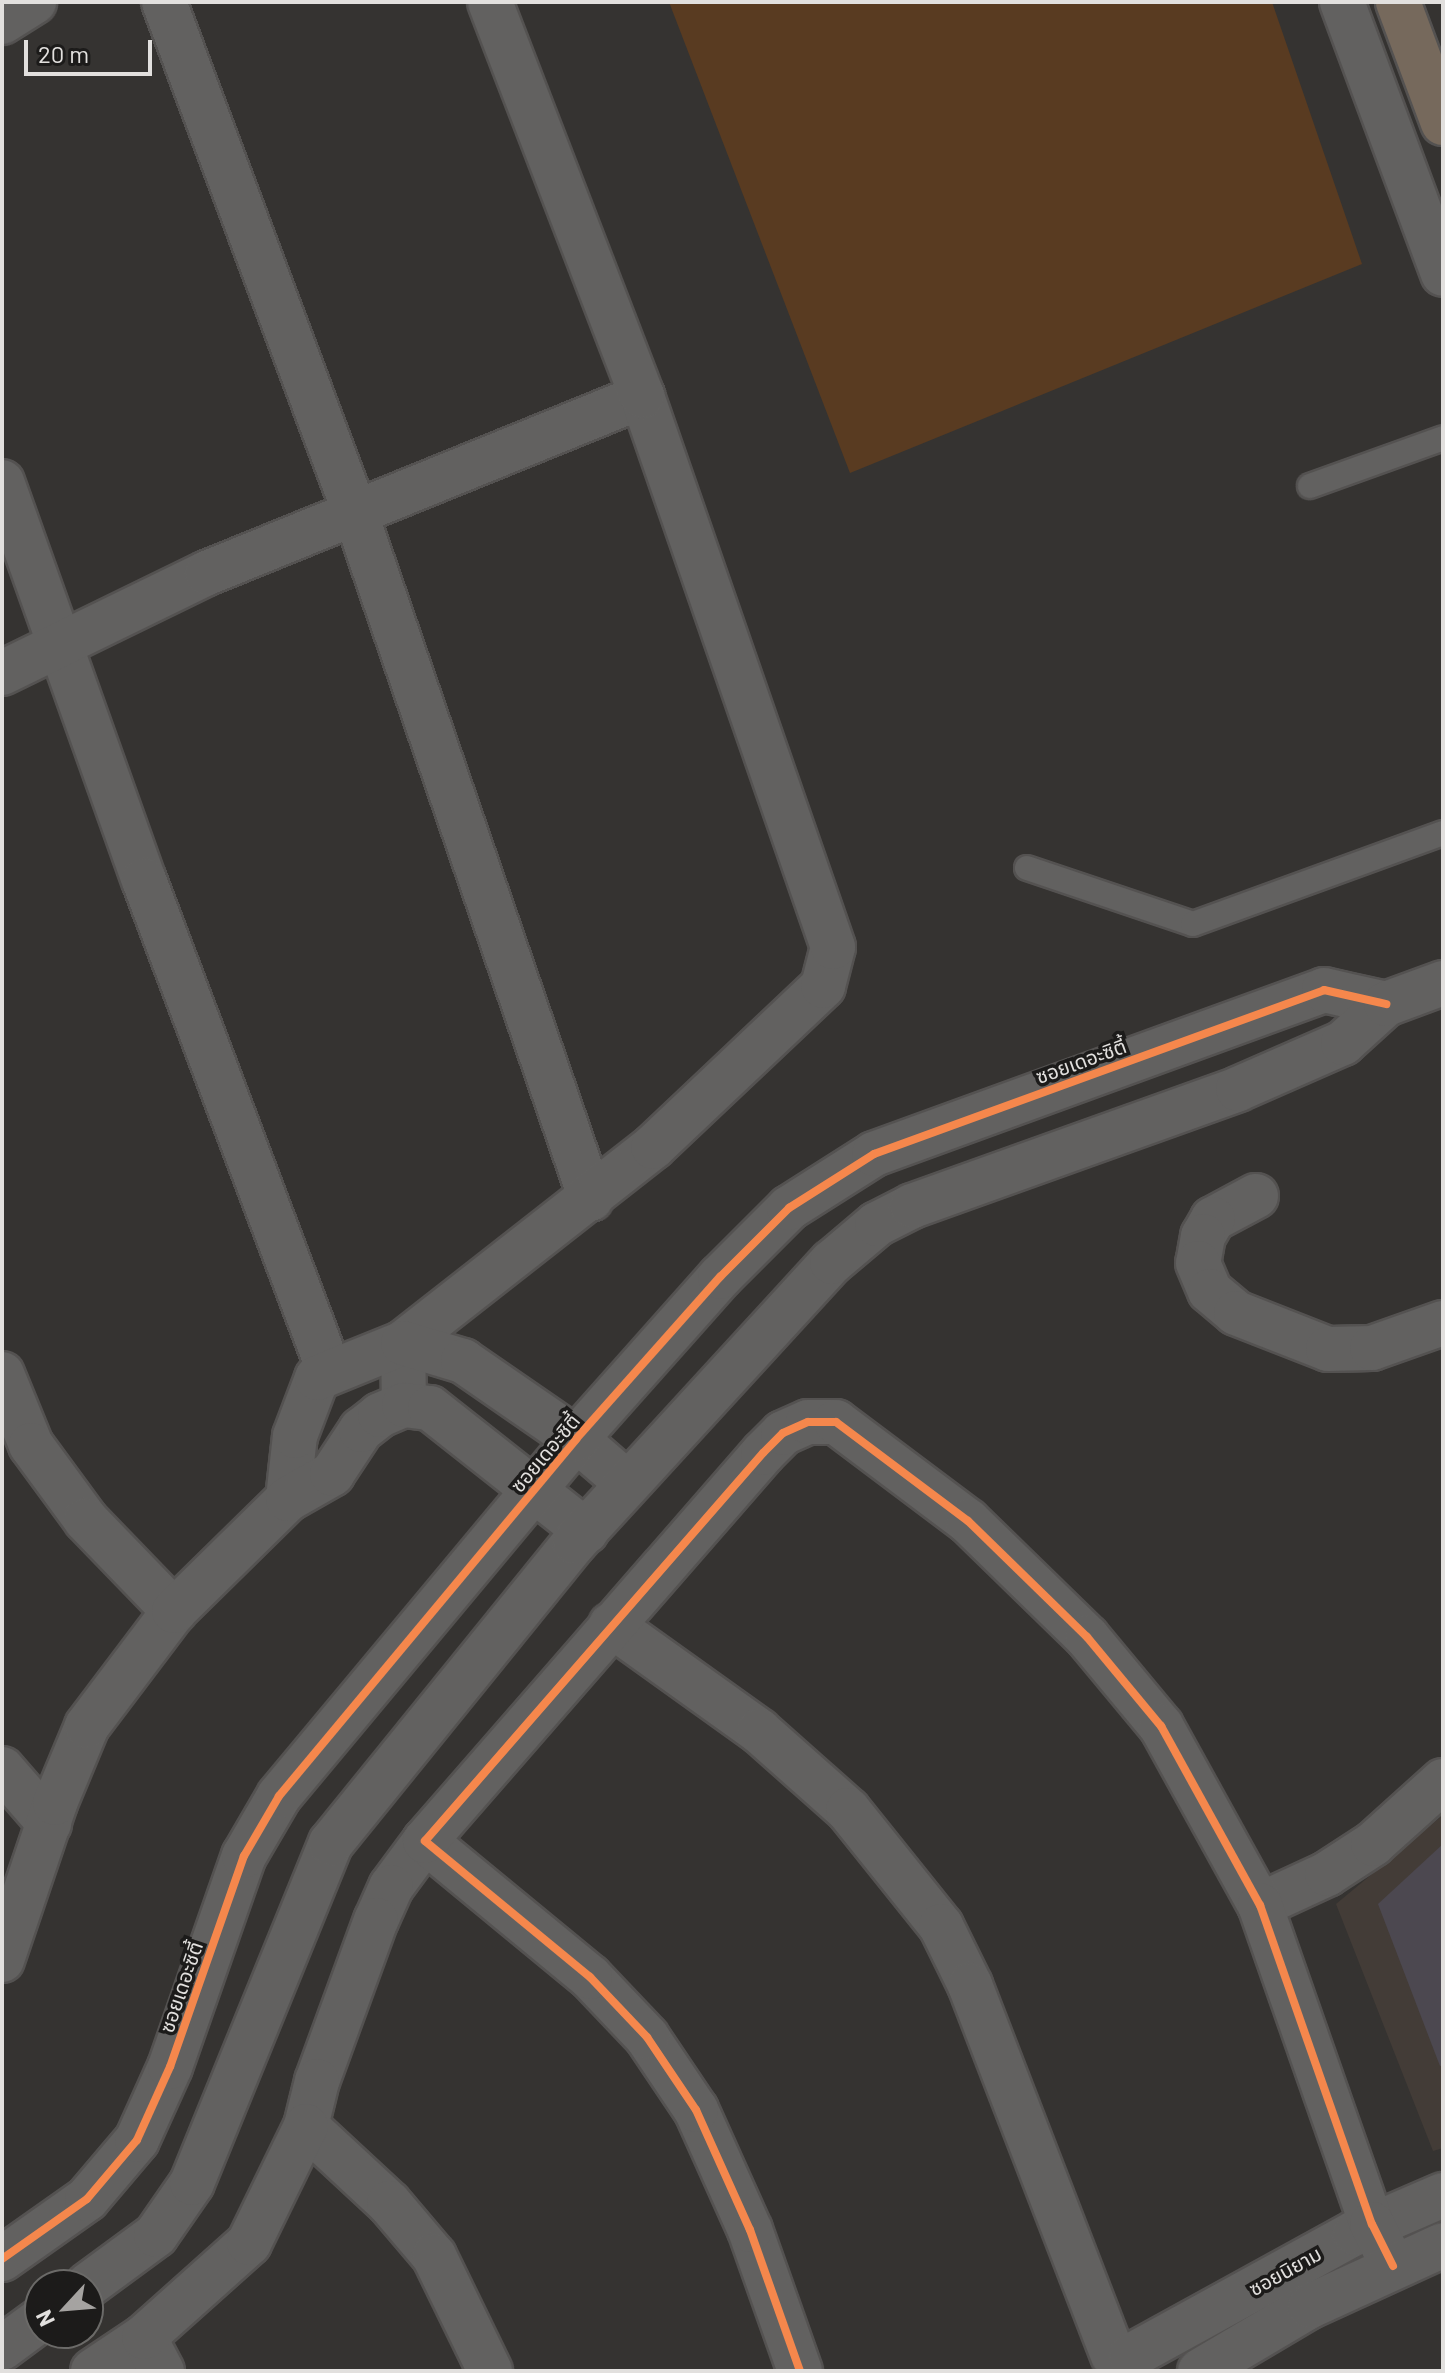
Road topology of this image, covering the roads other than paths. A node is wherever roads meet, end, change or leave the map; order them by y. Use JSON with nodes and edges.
{"nodes":[{"id":1,"x":34,"y":2,"type":"edge"},
{"id":2,"x":164,"y":2,"type":"edge"},
{"id":3,"x":490,"y":2,"type":"edge"},
{"id":4,"x":1342,"y":2,"type":"edge"},
{"id":5,"x":1398,"y":2,"type":"edge"},
{"id":6,"x":2,"y":22,"type":"edge"},
{"id":7,"x":1441,"y":124,"type":"edge"},
{"id":8,"x":1443,"y":274,"type":"edge"},
{"id":9,"x":642,"y":396,"type":"junction"},
{"id":10,"x":1443,"y":438,"type":"edge"},
{"id":11,"x":2,"y":482,"type":"edge"},
{"id":12,"x":1310,"y":486,"type":"dead end"},
{"id":13,"x":356,"y":515,"type":"junction"},
{"id":14,"x":61,"y":641,"type":"junction"},
{"id":15,"x":2,"y":673,"type":"edge"},
{"id":16,"x":1443,"y":833,"type":"edge"},
{"id":17,"x":1027,"y":868,"type":"dead end"},
{"id":18,"x":1443,"y":983,"type":"edge"},
{"id":19,"x":1386,"y":1004,"type":"junction"},
{"id":20,"x":1214,"y":1029,"type":"junction"},
{"id":21,"x":1238,"y":1089,"type":"junction"},
{"id":22,"x":1256,"y":1196,"type":"dead end"},
{"id":23,"x":591,"y":1199,"type":"junction"},
{"id":24,"x":1443,"y":1323,"type":"edge"},
{"id":25,"x":403,"y":1343,"type":"junction"},
{"id":26,"x":329,"y":1370,"type":"junction"},
{"id":27,"x":2,"y":1374,"type":"edge"},
{"id":28,"x":404,"y":1405,"type":"junction"},
{"id":29,"x":576,"y":1439,"type":"junction"},
{"id":30,"x":627,"y":1483,"type":"junction"},
{"id":31,"x":536,"y":1488,"type":"junction"},
{"id":32,"x":288,"y":1499,"type":"junction"},
{"id":33,"x":586,"y":1531,"type":"junction"},
{"id":34,"x":174,"y":1611,"type":"junction"},
{"id":35,"x":611,"y":1625,"type":"junction"},
{"id":36,"x":2,"y":1769,"type":"edge"},
{"id":37,"x":1443,"y":1781,"type":"edge"},
{"id":38,"x":49,"y":1823,"type":"junction"},
{"id":39,"x":425,"y":1841,"type":"junction"},
{"id":40,"x":1260,"y":1905,"type":"junction"},
{"id":41,"x":2,"y":1960,"type":"edge"},
{"id":42,"x":306,"y":2126,"type":"junction"},
{"id":43,"x":1443,"y":2195,"type":"edge"},
{"id":44,"x":79,"y":2205,"type":"junction"},
{"id":45,"x":1372,"y":2224,"type":"junction"},
{"id":46,"x":1443,"y":2245,"type":"edge"},
{"id":47,"x":2,"y":2259,"type":"edge"},
{"id":48,"x":1393,"y":2266,"type":"junction"},
{"id":49,"x":102,"y":2269,"type":"edge"},
{"id":50,"x":104,"y":2274,"type":"edge"},
{"id":51,"x":24,"y":2332,"type":"edge"},
{"id":52,"x":2,"y":2348,"type":"edge"},
{"id":53,"x":153,"y":2354,"type":"edge"},
{"id":54,"x":1121,"y":2363,"type":"edge"},
{"id":55,"x":93,"y":2371,"type":"edge"},
{"id":56,"x":490,"y":2371,"type":"edge"},
{"id":57,"x":800,"y":2371,"type":"edge"},
{"id":58,"x":1200,"y":2371,"type":"edge"}],
"edges":[{"from":1,"to":6,"type":"street"},
{"from":2,"to":13,"type":"street"},
{"from":3,"to":9,"type":"street"},
{"from":4,"to":8,"type":"street"},
{"from":5,"to":7,"type":"highway"},
{"from":9,"to":13,"type":"street"},
{"from":9,"to":23,"type":"street"},
{"from":10,"to":12,"type":"lane"},
{"from":11,"to":14,"type":"street"},
{"from":13,"to":14,"type":"street"},
{"from":13,"to":23,"type":"street"},
{"from":14,"to":15,"type":"street"},
{"from":14,"to":26,"type":"street"},
{"from":16,"to":17,"type":"lane"},
{"from":18,"to":19,"type":"street"},
{"from":19,"to":20,"type":"street","name":"ซอยเดอะซิตี้"},
{"from":19,"to":21,"type":"street"},
{"from":20,"to":21,"type":"street"},
{"from":20,"to":29,"type":"street","name":"ซอยเดอะซิตี้"},
{"from":21,"to":30,"type":"street"},
{"from":22,"to":24,"type":"street"},
{"from":23,"to":25,"type":"street"},
{"from":25,"to":26,"type":"street"},
{"from":25,"to":28,"type":"street"},
{"from":25,"to":29,"type":"street"},
{"from":26,"to":32,"type":"street"},
{"from":27,"to":34,"type":"street"},
{"from":28,"to":31,"type":"street"},
{"from":28,"to":32,"type":"street"},
{"from":29,"to":30,"type":"street"},
{"from":29,"to":31,"type":"street","name":"ซอยเดอะซิตี้"},
{"from":30,"to":33,"type":"street"},
{"from":31,"to":33,"type":"street"},
{"from":31,"to":44,"type":"street","name":"ซอยเดอะซิตี้"},
{"from":32,"to":34,"type":"street"},
{"from":33,"to":50,"type":"street"},
{"from":34,"to":38,"type":"street"},
{"from":35,"to":39,"type":"street"},
{"from":35,"to":40,"type":"street"},
{"from":35,"to":54,"type":"street"},
{"from":36,"to":38,"type":"street"},
{"from":37,"to":40,"type":"street"},
{"from":38,"to":41,"type":"street"},
{"from":39,"to":42,"type":"street"},
{"from":39,"to":57,"type":"street"},
{"from":40,"to":45,"type":"street"},
{"from":42,"to":53,"type":"street"},
{"from":42,"to":56,"type":"street"},
{"from":43,"to":45,"type":"street","name":"ซอยนิยาม"},
{"from":44,"to":47,"type":"street","name":"ซอยเดอะซิตี้"},
{"from":44,"to":49,"type":"street"},
{"from":45,"to":48,"type":"street"},
{"from":45,"to":54,"type":"street","name":"ซอยนิยาม"},
{"from":46,"to":48,"type":"street"},
{"from":48,"to":58,"type":"street"},
{"from":51,"to":52,"type":"street"},
{"from":53,"to":55,"type":"street"}]}
